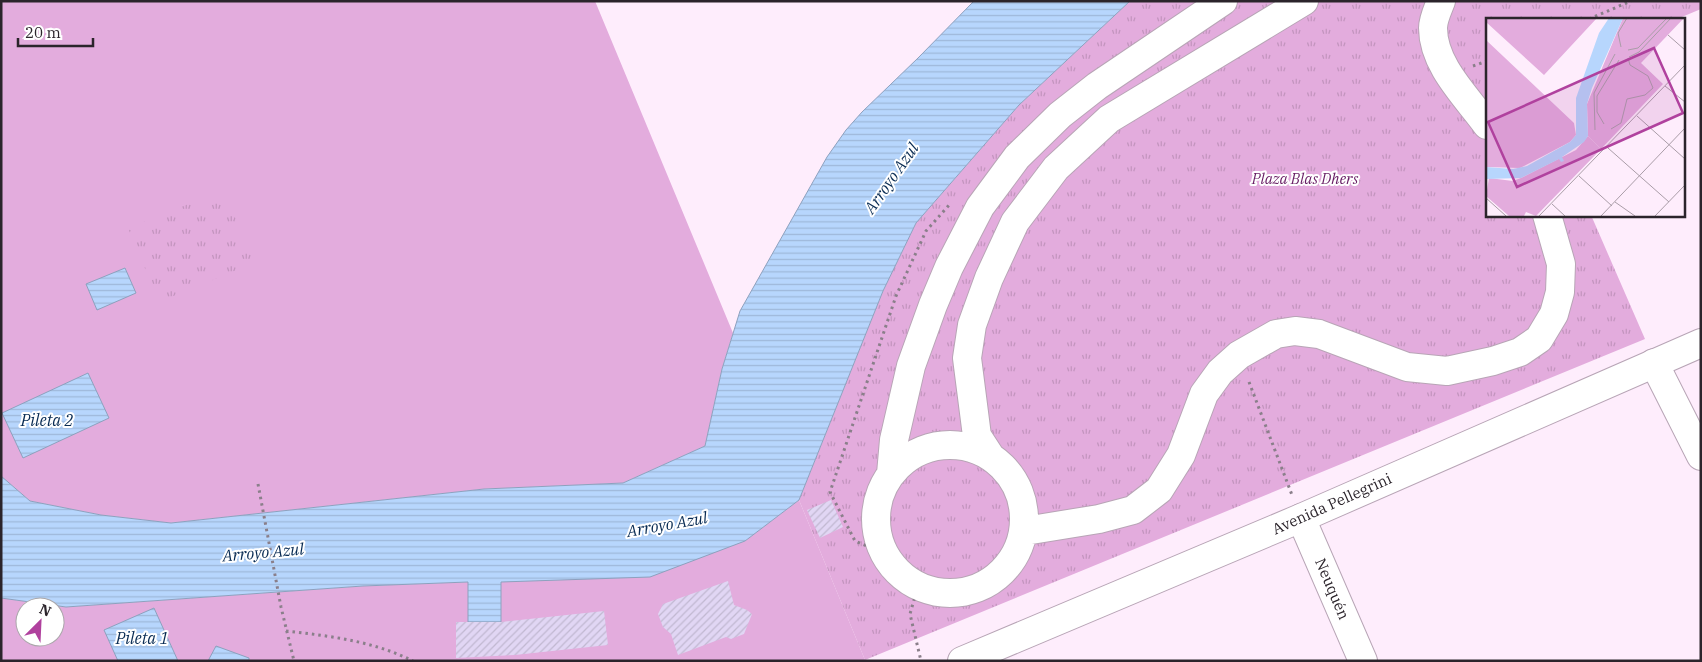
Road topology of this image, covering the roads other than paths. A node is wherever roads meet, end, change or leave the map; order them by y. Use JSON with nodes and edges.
{"nodes":[{"id":1,"x":1223,"y":1,"type":"edge"},
{"id":2,"x":1304,"y":1,"type":"edge"},
{"id":3,"x":1440,"y":1,"type":"edge"},
{"id":4,"x":1486,"y":124,"type":"edge"},
{"id":5,"x":1547,"y":216,"type":"edge"},
{"id":6,"x":1701,"y":343,"type":"edge"},
{"id":7,"x":1654,"y":363,"type":"junction"},
{"id":8,"x":990,"y":456,"type":"junction"},
{"id":9,"x":1701,"y":456,"type":"edge"},
{"id":10,"x":891,"y":474,"type":"junction"},
{"id":11,"x":1301,"y":518,"type":"junction"},
{"id":12,"x":1025,"y":531,"type":"junction"},
{"id":13,"x":962,"y":661,"type":"edge"},
{"id":14,"x":1363,"y":661,"type":"edge"}],
"edges":[{"from":1,"to":10,"type":"street"},
{"from":2,"to":8,"type":"street"},
{"from":3,"to":4,"type":"street"},
{"from":5,"to":12,"type":"street"},
{"from":6,"to":7,"type":"street","name":"Avenida Pellegrini"},
{"from":7,"to":9,"type":"street"},
{"from":7,"to":11,"type":"street","name":"Avenida Pellegrini"},
{"from":8,"to":10,"type":"street"},
{"from":8,"to":12,"type":"street"},
{"from":10,"to":12,"type":"street"},
{"from":11,"to":13,"type":"street","name":"Avenida Pellegrini"},
{"from":11,"to":14,"type":"street","name":"Neuquén"}]}
